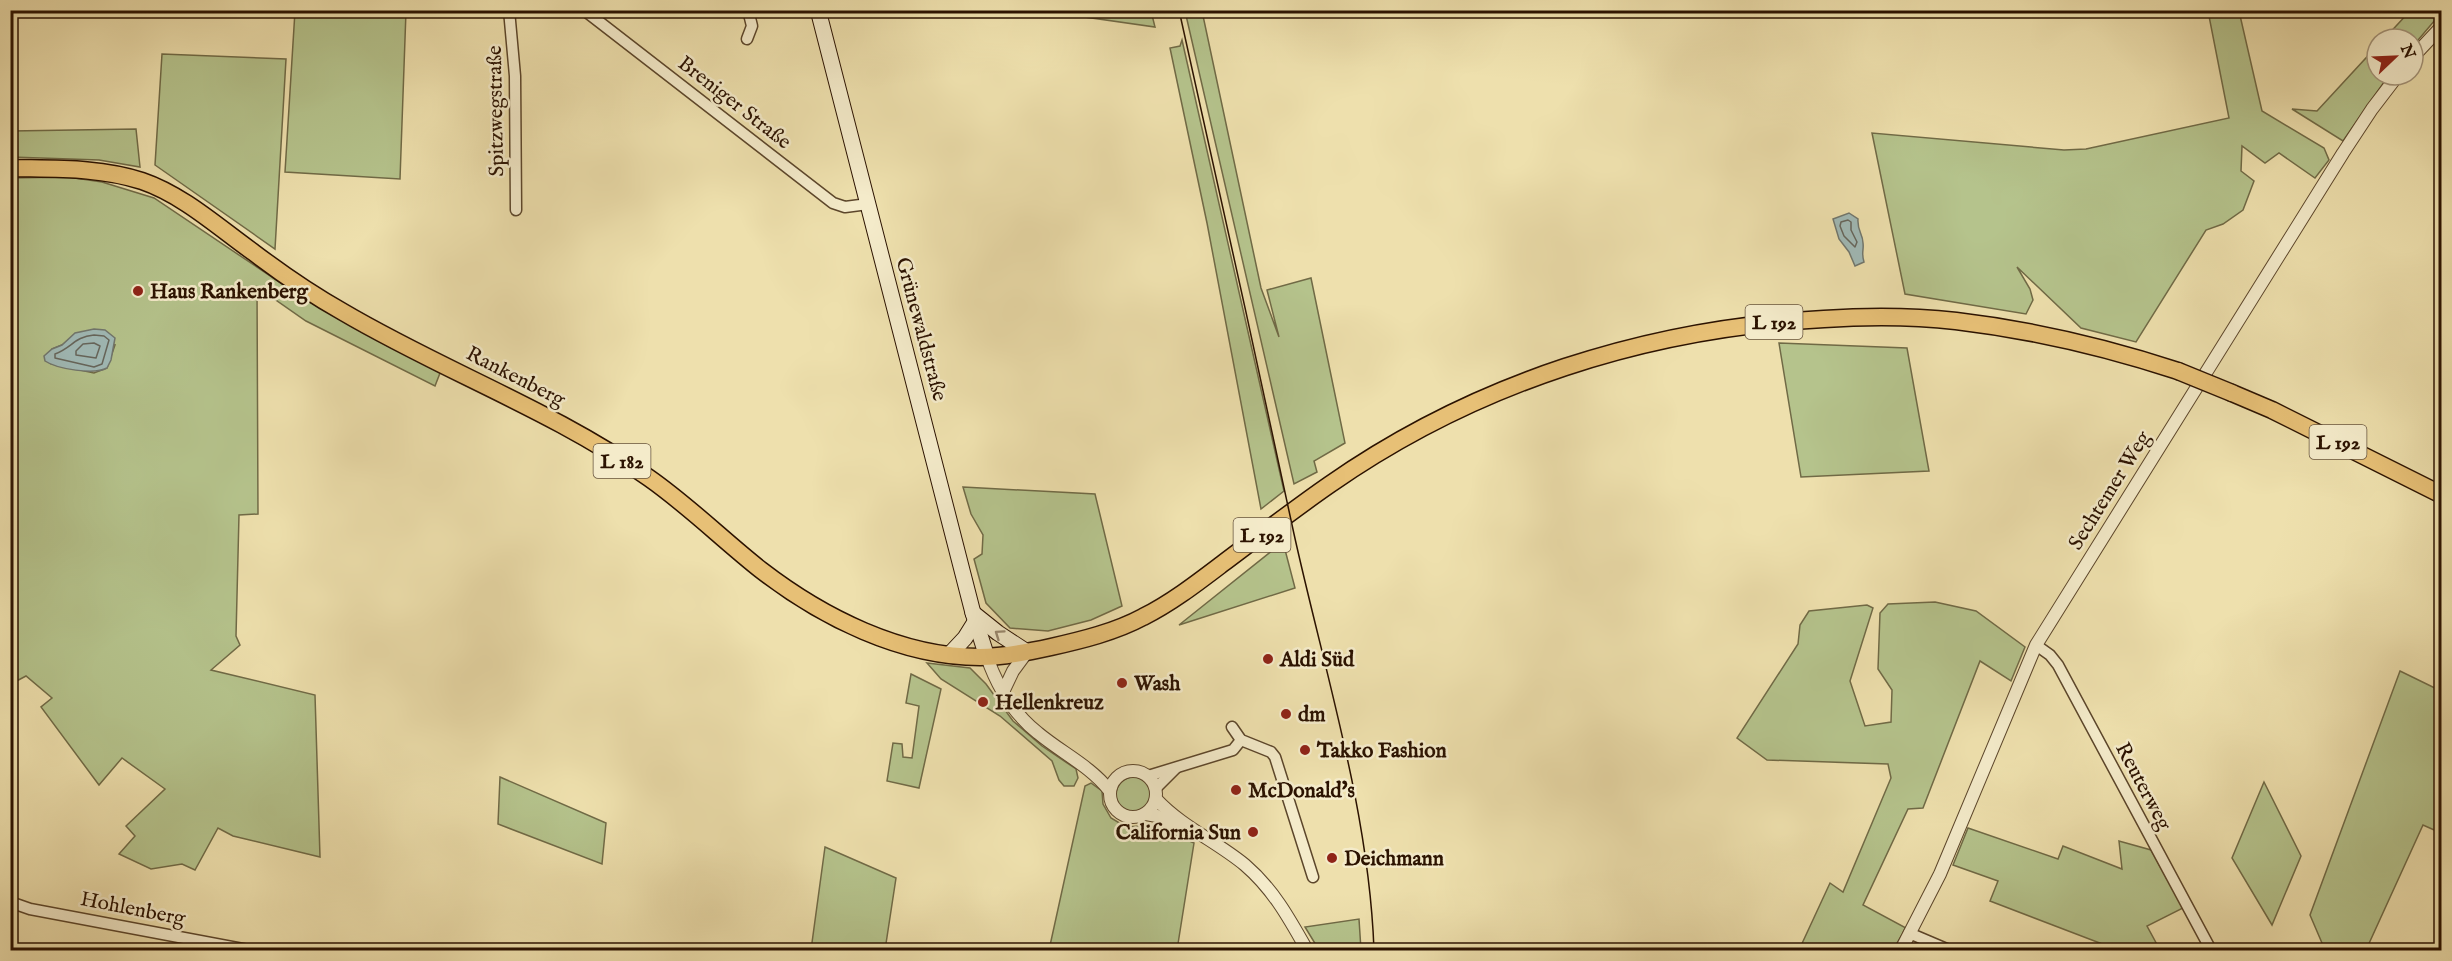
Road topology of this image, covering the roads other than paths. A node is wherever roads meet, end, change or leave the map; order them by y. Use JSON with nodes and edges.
{"nodes":[{"id":1,"x":509,"y":10,"type":"edge"},
{"id":2,"x":748,"y":10,"type":"edge"},
{"id":3,"x":818,"y":10,"type":"edge"},
{"id":4,"x":585,"y":11,"type":"edge"},
{"id":5,"x":2442,"y":26,"type":"edge"},
{"id":6,"x":747,"y":39,"type":"dead end"},
{"id":7,"x":2425,"y":44,"type":"edge"},
{"id":8,"x":2389,"y":87,"type":"edge"},
{"id":9,"x":10,"y":168,"type":"edge"},
{"id":10,"x":868,"y":204,"type":"junction"},
{"id":11,"x":516,"y":210,"type":"dead end"},
{"id":12,"x":2442,"y":495,"type":"edge"},
{"id":13,"x":974,"y":617,"type":"junction"},
{"id":14,"x":2036,"y":645,"type":"junction"},
{"id":15,"x":1027,"y":652,"type":"junction"},
{"id":16,"x":950,"y":654,"type":"junction"},
{"id":17,"x":987,"y":657,"type":"junction"},
{"id":18,"x":1003,"y":692,"type":"junction"},
{"id":19,"x":1232,"y":727,"type":"dead end"},
{"id":20,"x":1241,"y":740,"type":"junction"},
{"id":21,"x":1085,"y":765,"type":"junction"},
{"id":22,"x":1176,"y":768,"type":"junction"},
{"id":23,"x":1117,"y":776,"type":"junction"},
{"id":24,"x":1148,"y":776,"type":"junction"},
{"id":25,"x":1109,"y":790,"type":"junction"},
{"id":26,"x":1156,"y":793,"type":"junction"},
{"id":27,"x":1146,"y":814,"type":"junction"},
{"id":28,"x":1198,"y":834,"type":"junction"},
{"id":29,"x":1313,"y":877,"type":"dead end"},
{"id":30,"x":10,"y":902,"type":"edge"},
{"id":31,"x":1909,"y":933,"type":"junction"},
{"id":32,"x":248,"y":951,"type":"edge"},
{"id":33,"x":1307,"y":951,"type":"edge"},
{"id":34,"x":1901,"y":951,"type":"edge"},
{"id":35,"x":1949,"y":951,"type":"edge"},
{"id":36,"x":2211,"y":951,"type":"edge"}],
"edges":[{"from":1,"to":11,"type":"street","name":"Spitzwegstraße"},
{"from":2,"to":6,"type":"street"},
{"from":3,"to":10,"type":"main road","name":"Grünewaldstraße"},
{"from":4,"to":10,"type":"street","name":"Breniger Straße"},
{"from":5,"to":7,"type":"street"},
{"from":8,"to":14,"type":"street","name":"Sechtemer Weg"},
{"from":9,"to":16,"type":"main road","name":"Rankenberg","number":"L 182"},
{"from":10,"to":13,"type":"main road","name":"Grünewaldstraße"},
{"from":12,"to":15,"type":"main road","number":"L 192","bridge":true},
{"from":15,"to":13,"type":"main road","one_way":true},
{"from":13,"to":16,"type":"main road"},
{"from":13,"to":17,"type":"main road","name":"Grünewaldstraße"},
{"from":14,"to":31,"type":"street","name":"Sechtemer Weg"},
{"from":14,"to":36,"type":"street","name":"Reuterweg"},
{"from":15,"to":17,"type":"main road","number":"L 192"},
{"from":15,"to":18,"type":"street"},
{"from":16,"to":17,"type":"main road","name":"Rankenberg","number":"L 182"},
{"from":17,"to":18,"type":"street"},
{"from":18,"to":21,"type":"street"},
{"from":19,"to":20,"type":"street"},
{"from":20,"to":22,"type":"street"},
{"from":20,"to":29,"type":"street"},
{"from":21,"to":23,"type":"street"},
{"from":21,"to":25,"type":"street"},
{"from":22,"to":24,"type":"street"},
{"from":22,"to":26,"type":"street"},
{"from":23,"to":24,"type":"street"},
{"from":23,"to":25,"type":"street"},
{"from":24,"to":26,"type":"street"},
{"from":25,"to":27,"type":"street"},
{"from":26,"to":27,"type":"street"},
{"from":26,"to":28,"type":"street"},
{"from":27,"to":28,"type":"street"},
{"from":28,"to":33,"type":"street"},
{"from":30,"to":32,"type":"street","name":"Hohlenberg"},
{"from":31,"to":34,"type":"street","name":"Sechtemer Weg"},
{"from":31,"to":35,"type":"street"}]}
